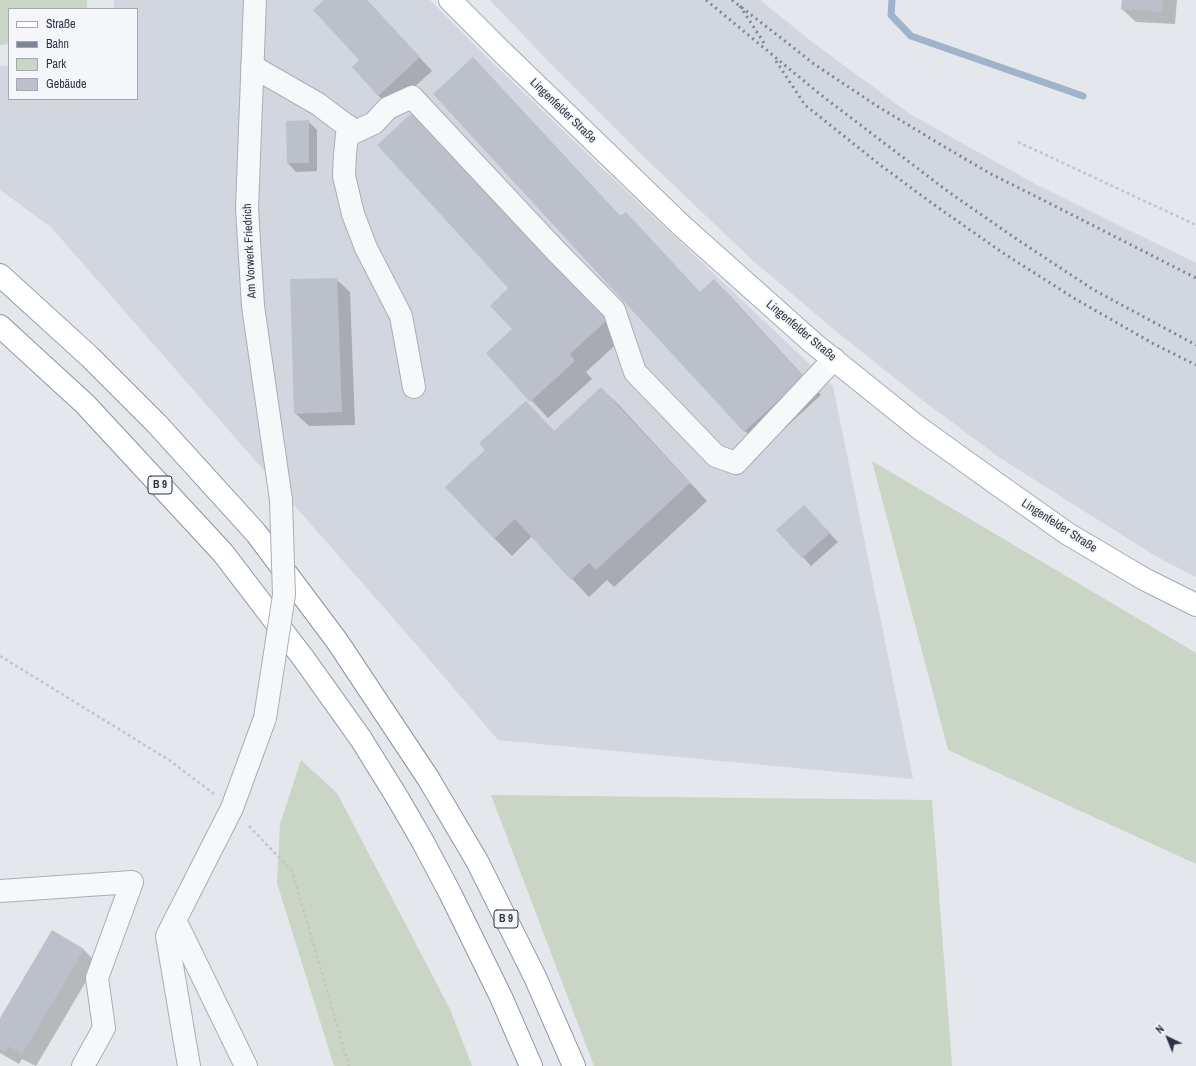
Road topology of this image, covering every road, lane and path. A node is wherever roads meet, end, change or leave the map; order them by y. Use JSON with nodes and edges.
{"nodes":[{"id":1,"x":255,"y":0,"type":"edge"},
{"id":2,"x":450,"y":0,"type":"edge"},
{"id":3,"x":252,"y":66,"type":"junction"},
{"id":4,"x":348,"y":126,"type":"junction"},
{"id":5,"x":1018,"y":142,"type":"dead end"},
{"id":6,"x":1196,"y":225,"type":"edge"},
{"id":7,"x":0,"y":276,"type":"edge"},
{"id":8,"x":0,"y":326,"type":"edge"},
{"id":9,"x":834,"y":359,"type":"junction"},
{"id":10,"x":414,"y":387,"type":"dead end"},
{"id":11,"x":1196,"y":605,"type":"edge"},
{"id":12,"x":0,"y":656,"type":"edge"},
{"id":13,"x":232,"y":808,"type":"junction"},
{"id":14,"x":0,"y":891,"type":"edge"},
{"id":15,"x":175,"y":920,"type":"junction"},
{"id":16,"x":82,"y":1066,"type":"edge"},
{"id":17,"x":189,"y":1066,"type":"edge"},
{"id":18,"x":246,"y":1066,"type":"edge"},
{"id":19,"x":349,"y":1066,"type":"edge"},
{"id":20,"x":531,"y":1066,"type":"edge"},
{"id":21,"x":574,"y":1066,"type":"edge"}],
"edges":[{"from":1,"to":3,"type":"street","name":"Am Vorwerk Friedrich"},
{"from":2,"to":9,"type":"main road","name":"Lingenfelder Straße"},
{"from":3,"to":4,"type":"street"},
{"from":3,"to":13,"type":"street","name":"Am Vorwerk Friedrich","bridge":true},
{"from":4,"to":9,"type":"street"},
{"from":4,"to":10,"type":"street"},
{"from":5,"to":6,"type":"path"},
{"from":7,"to":21,"type":"main road","number":"B 9"},
{"from":8,"to":20,"type":"main road","number":"B 9"},
{"from":9,"to":11,"type":"main road","name":"Lingenfelder Straße"},
{"from":12,"to":13,"type":"path"},
{"from":13,"to":15,"type":"street","name":"Am Vorwerk Friedrich"},
{"from":13,"to":19,"type":"path"},
{"from":14,"to":16,"type":"street"},
{"from":15,"to":17,"type":"street","name":"Am Vorwerk Friedrich"},
{"from":15,"to":18,"type":"street"}]}
